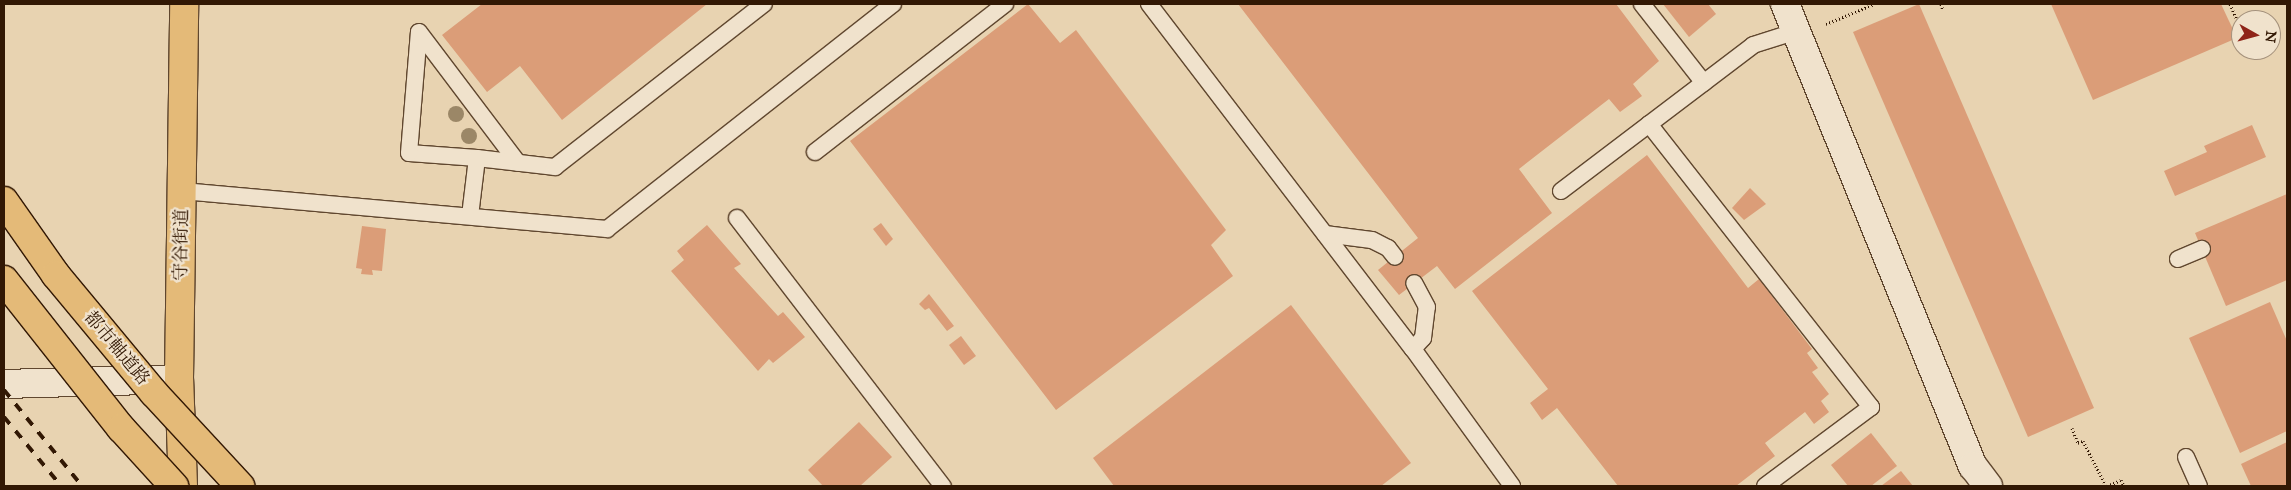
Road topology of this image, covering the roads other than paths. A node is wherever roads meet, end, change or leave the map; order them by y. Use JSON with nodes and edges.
{"nodes":[{"id":1,"x":184,"y":4,"type":"edge"},
{"id":2,"x":764,"y":4,"type":"edge"},
{"id":3,"x":893,"y":4,"type":"edge"},
{"id":4,"x":1005,"y":4,"type":"edge"},
{"id":5,"x":1149,"y":4,"type":"edge"},
{"id":6,"x":1642,"y":4,"type":"edge"},
{"id":7,"x":1785,"y":4,"type":"edge"},
{"id":8,"x":1796,"y":31,"type":"junction"},
{"id":9,"x":1704,"y":83,"type":"junction"},
{"id":10,"x":1649,"y":124,"type":"junction"},
{"id":11,"x":815,"y":152,"type":"dead end"},
{"id":12,"x":477,"y":158,"type":"junction"},
{"id":13,"x":518,"y":162,"type":"junction"},
{"id":14,"x":182,"y":191,"type":"junction"},
{"id":15,"x":1561,"y":191,"type":"dead end"},
{"id":16,"x":4,"y":201,"type":"edge"},
{"id":17,"x":470,"y":216,"type":"junction"},
{"id":18,"x":737,"y":218,"type":"dead end"},
{"id":19,"x":1325,"y":234,"type":"junction"},
{"id":20,"x":2202,"y":249,"type":"dead end"},
{"id":21,"x":1395,"y":257,"type":"dead end"},
{"id":22,"x":2178,"y":259,"type":"dead end"},
{"id":23,"x":4,"y":280,"type":"edge"},
{"id":24,"x":1414,"y":283,"type":"dead end"},
{"id":25,"x":1413,"y":349,"type":"junction"},
{"id":26,"x":179,"y":379,"type":"junction"},
{"id":27,"x":4,"y":384,"type":"edge"},
{"id":28,"x":2186,"y":456,"type":"dead end"},
{"id":29,"x":174,"y":486,"type":"edge"},
{"id":30,"x":183,"y":486,"type":"edge"},
{"id":31,"x":240,"y":486,"type":"edge"},
{"id":32,"x":943,"y":486,"type":"edge"},
{"id":33,"x":1512,"y":486,"type":"edge"},
{"id":34,"x":1765,"y":486,"type":"edge"},
{"id":35,"x":1988,"y":486,"type":"edge"},
{"id":36,"x":2199,"y":486,"type":"edge"}],
"edges":[{"from":1,"to":14,"type":"main road","name":"守谷街道"},
{"from":2,"to":13,"type":"lane"},
{"from":3,"to":17,"type":"lane"},
{"from":4,"to":11,"type":"lane"},
{"from":5,"to":19,"type":"lane"},
{"from":6,"to":9,"type":"lane"},
{"from":7,"to":8,"type":"street"},
{"from":8,"to":9,"type":"lane"},
{"from":8,"to":35,"type":"street"},
{"from":9,"to":10,"type":"lane"},
{"from":10,"to":15,"type":"lane"},
{"from":10,"to":34,"type":"lane"},
{"from":12,"to":13,"type":"lane"},
{"from":12,"to":13,"type":"lane"},
{"from":12,"to":17,"type":"lane"},
{"from":14,"to":17,"type":"lane"},
{"from":14,"to":26,"type":"main road","name":"守谷街道"},
{"from":16,"to":31,"type":"main road","name":"都市軸道路","bridge":true},
{"from":18,"to":32,"type":"lane"},
{"from":19,"to":21,"type":"lane"},
{"from":19,"to":25,"type":"lane"},
{"from":20,"to":22,"type":"lane"},
{"from":23,"to":29,"type":"main road","bridge":true},
{"from":24,"to":25,"type":"lane"},
{"from":25,"to":33,"type":"lane"},
{"from":26,"to":27,"type":"street"},
{"from":26,"to":30,"type":"main road","name":"守谷街道"},
{"from":28,"to":36,"type":"lane"}]}
